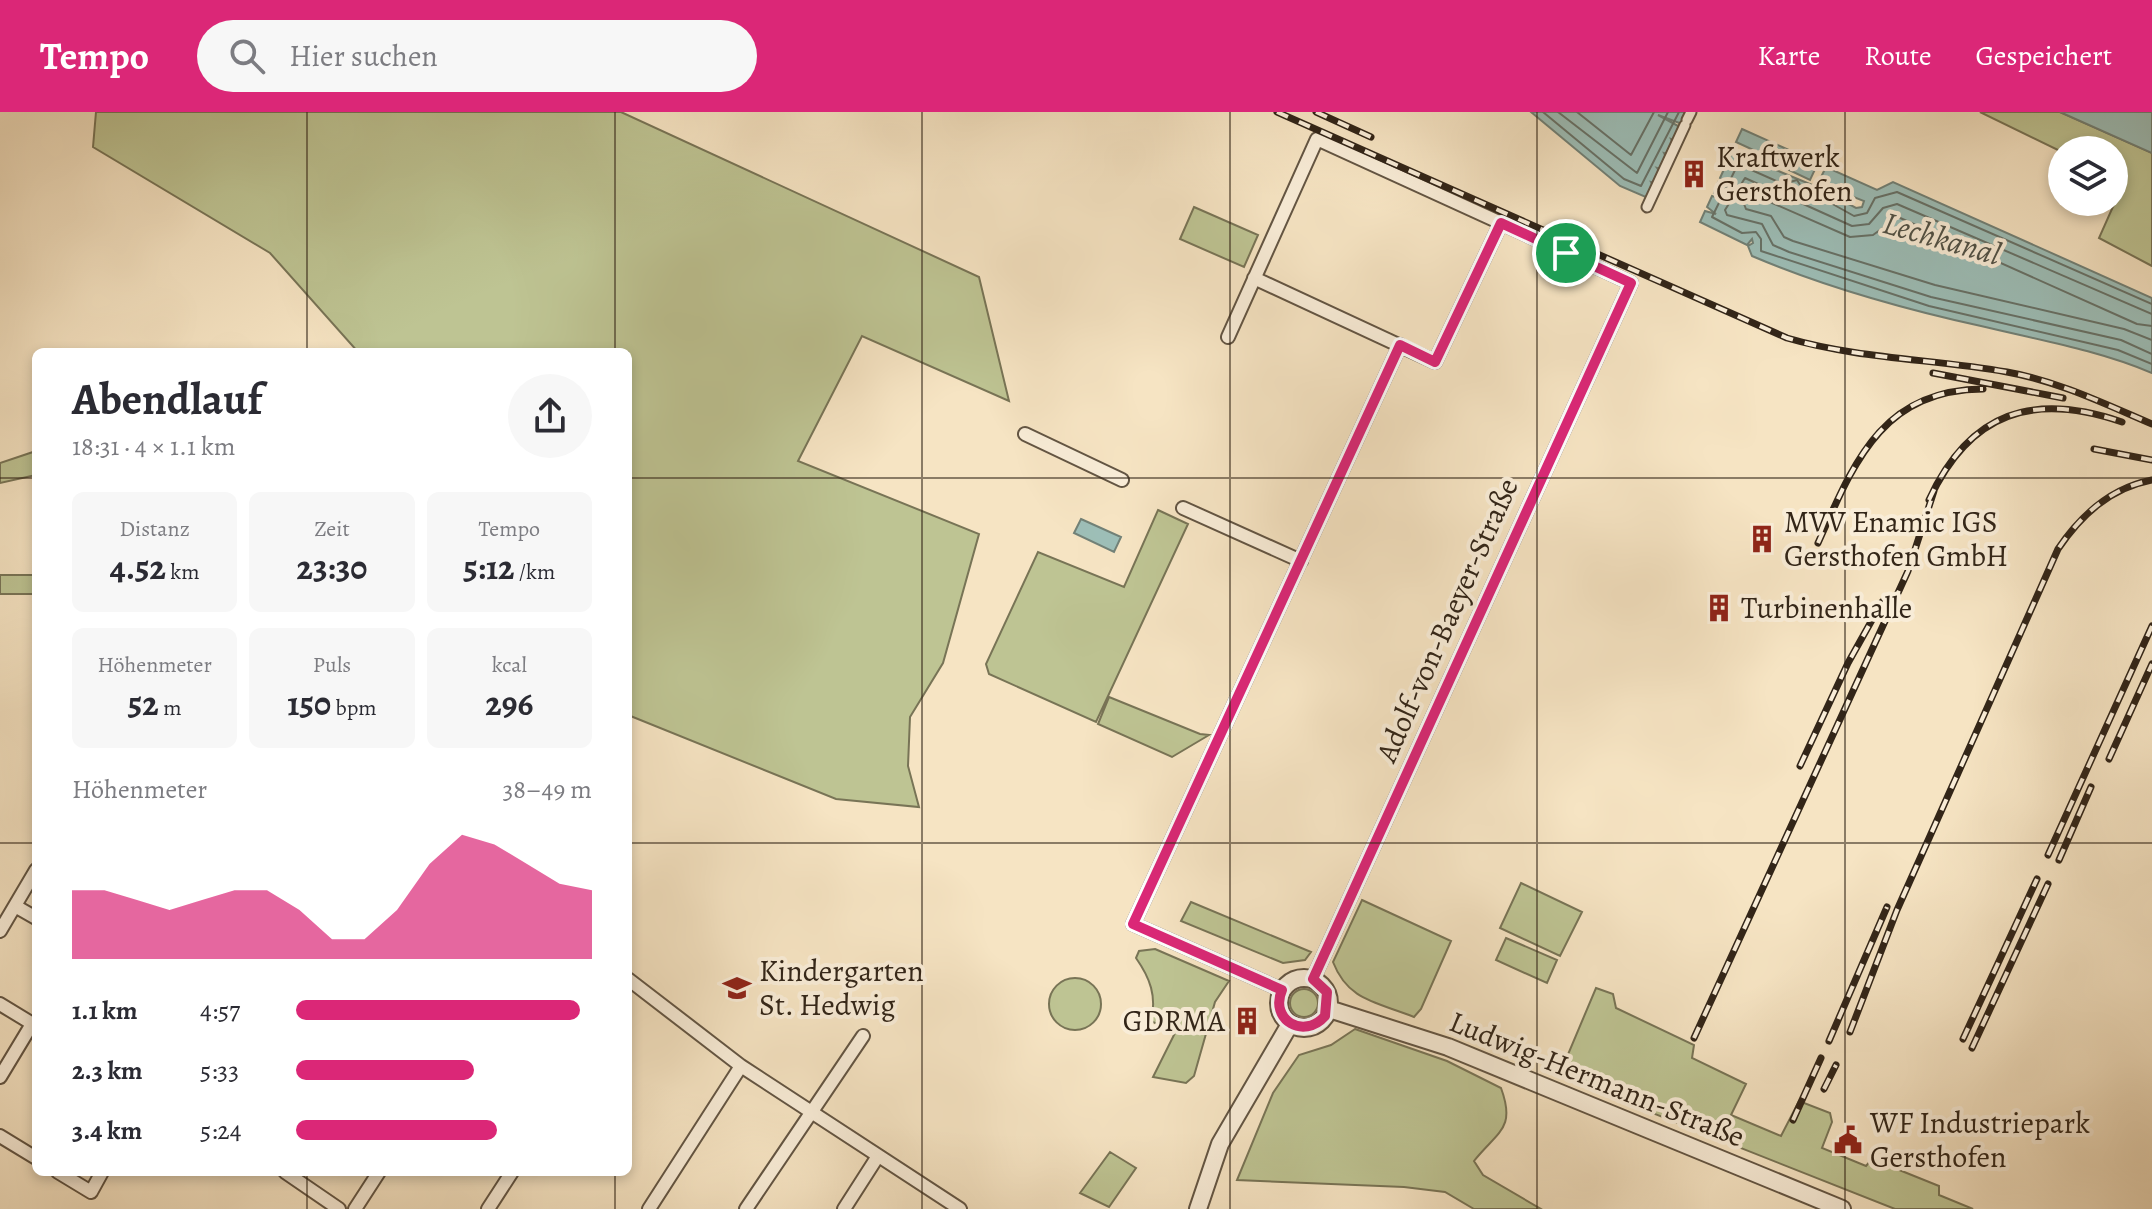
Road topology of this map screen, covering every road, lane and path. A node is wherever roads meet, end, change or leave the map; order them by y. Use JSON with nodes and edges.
{"nodes":[{"id":1,"x":1687,"y":119,"type":"edge"},
{"id":2,"x":1647,"y":207,"type":"dead end"},
{"id":3,"x":1501,"y":223,"type":"junction"},
{"id":4,"x":1254,"y":278,"type":"junction"},
{"id":5,"x":1228,"y":337,"type":"dead end"},
{"id":6,"x":1400,"y":345,"type":"junction"},
{"id":7,"x":1025,"y":434,"type":"dead end"},
{"id":8,"x":1122,"y":480,"type":"dead end"},
{"id":9,"x":1183,"y":508,"type":"dead end"},
{"id":10,"x":1301,"y":561,"type":"junction"},
{"id":11,"x":32,"y":877,"type":"edge"},
{"id":12,"x":15,"y":906,"type":"junction"},
{"id":13,"x":32,"y":916,"type":"edge"},
{"id":14,"x":0,"y":931,"type":"edge"},
{"id":15,"x":1313,"y":979,"type":"junction"},
{"id":16,"x":632,"y":988,"type":"edge"},
{"id":17,"x":1282,"y":990,"type":"junction"},
{"id":18,"x":0,"y":1004,"type":"edge"},
{"id":19,"x":1329,"y":1009,"type":"junction"},
{"id":20,"x":32,"y":1024,"type":"edge"},
{"id":21,"x":1290,"y":1024,"type":"junction"},
{"id":22,"x":32,"y":1028,"type":"edge"},
{"id":23,"x":863,"y":1036,"type":"dead end"},
{"id":24,"x":741,"y":1066,"type":"junction"},
{"id":25,"x":0,"y":1077,"type":"edge"},
{"id":26,"x":810,"y":1112,"type":"junction"},
{"id":27,"x":0,"y":1136,"type":"edge"},
{"id":28,"x":32,"y":1156,"type":"edge"},
{"id":29,"x":878,"y":1156,"type":"junction"},
{"id":30,"x":65,"y":1176,"type":"edge"},
{"id":31,"x":100,"y":1176,"type":"edge"},
{"id":32,"x":291,"y":1176,"type":"edge"},
{"id":33,"x":376,"y":1176,"type":"edge"},
{"id":34,"x":509,"y":1176,"type":"edge"},
{"id":35,"x":339,"y":1209,"type":"edge"},
{"id":36,"x":355,"y":1209,"type":"edge"},
{"id":37,"x":488,"y":1209,"type":"edge"},
{"id":38,"x":649,"y":1209,"type":"edge"},
{"id":39,"x":746,"y":1209,"type":"edge"},
{"id":40,"x":844,"y":1209,"type":"edge"},
{"id":41,"x":960,"y":1209,"type":"edge"},
{"id":42,"x":1198,"y":1209,"type":"edge"},
{"id":43,"x":1842,"y":1209,"type":"edge"}],
"edges":[{"from":1,"to":2,"type":"street"},
{"from":3,"to":4,"type":"street"},
{"from":3,"to":6,"type":"street"},
{"from":3,"to":15,"type":"street","name":"Adolf-von-Baeyer-Straße"},
{"from":4,"to":5,"type":"street"},
{"from":4,"to":6,"type":"street"},
{"from":6,"to":10,"type":"street"},
{"from":7,"to":8,"type":"street"},
{"from":9,"to":10,"type":"street"},
{"from":10,"to":17,"type":"street"},
{"from":11,"to":12,"type":"street"},
{"from":12,"to":13,"type":"street"},
{"from":12,"to":14,"type":"street"},
{"from":15,"to":17,"type":"street"},
{"from":15,"to":19,"type":"street"},
{"from":16,"to":24,"type":"street"},
{"from":17,"to":21,"type":"street"},
{"from":18,"to":20,"type":"street"},
{"from":19,"to":21,"type":"street"},
{"from":19,"to":43,"type":"street","name":"Ludwig-Hermann-Straße"},
{"from":21,"to":42,"type":"street"},
{"from":22,"to":25,"type":"street"},
{"from":23,"to":26,"type":"street"},
{"from":24,"to":26,"type":"street"},
{"from":24,"to":38,"type":"street"},
{"from":26,"to":29,"type":"street"},
{"from":26,"to":39,"type":"street"},
{"from":27,"to":28,"type":"street"},
{"from":29,"to":40,"type":"street"},
{"from":29,"to":41,"type":"street"},
{"from":30,"to":31,"type":"street"},
{"from":32,"to":35,"type":"street"},
{"from":33,"to":36,"type":"street"},
{"from":34,"to":37,"type":"street"}]}
